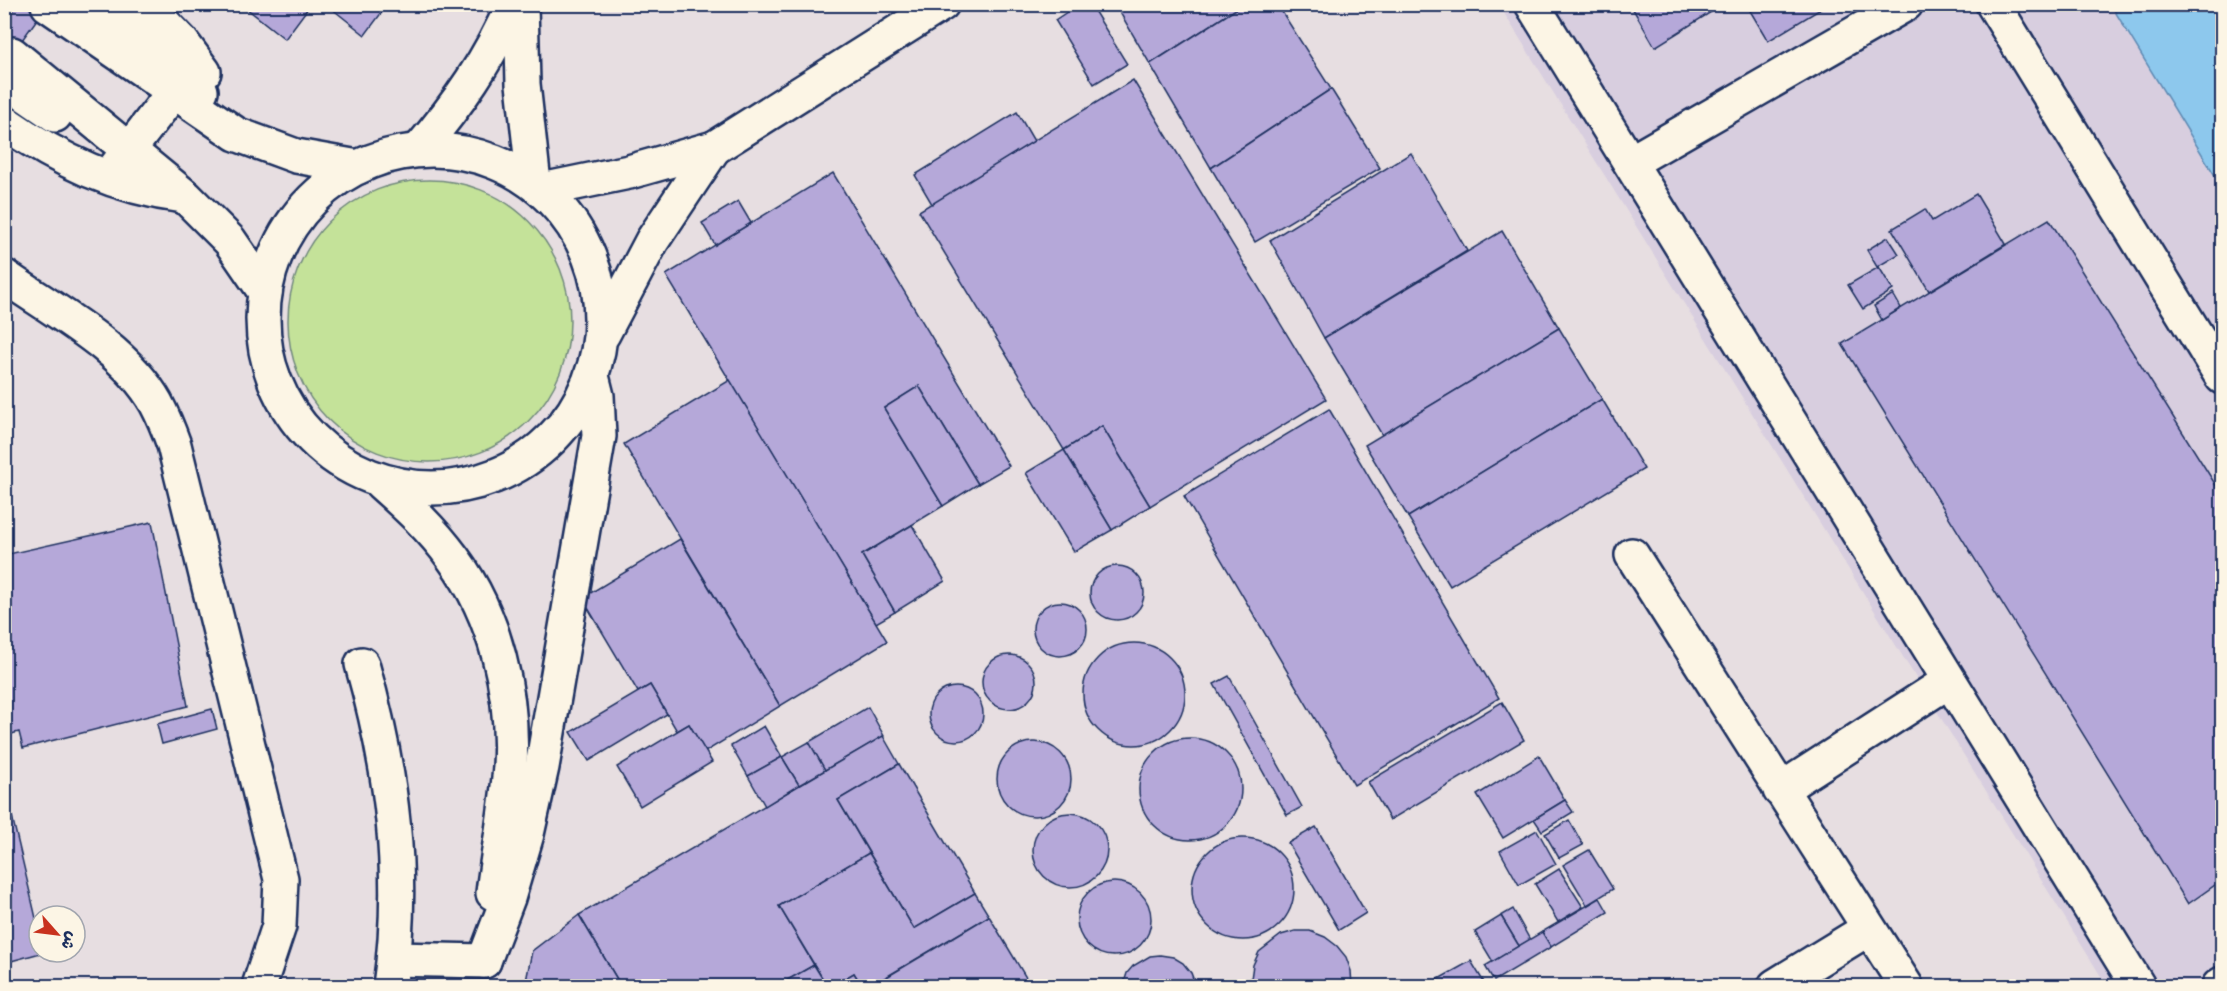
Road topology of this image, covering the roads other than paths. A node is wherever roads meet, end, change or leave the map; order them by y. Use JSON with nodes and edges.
{"nodes":[{"id":1,"x":91,"y":4,"type":"edge"},
{"id":2,"x":145,"y":4,"type":"edge"},
{"id":3,"x":513,"y":4,"type":"edge"},
{"id":4,"x":521,"y":4,"type":"edge"},
{"id":5,"x":942,"y":4,"type":"edge"},
{"id":6,"x":1532,"y":4,"type":"edge"},
{"id":7,"x":1906,"y":4,"type":"edge"},
{"id":8,"x":1994,"y":4,"type":"edge"},
{"id":9,"x":48,"y":5,"type":"edge"},
{"id":10,"x":8,"y":67,"type":"edge"},
{"id":11,"x":186,"y":76,"type":"junction"},
{"id":12,"x":4,"y":122,"type":"edge"},
{"id":13,"x":714,"y":148,"type":"junction"},
{"id":14,"x":419,"y":150,"type":"junction"},
{"id":15,"x":119,"y":162,"type":"junction"},
{"id":16,"x":1631,"y":162,"type":"junction"},
{"id":17,"x":358,"y":167,"type":"junction"},
{"id":18,"x":538,"y":186,"type":"junction"},
{"id":19,"x":186,"y":197,"type":"junction"},
{"id":20,"x":4,"y":276,"type":"edge"},
{"id":21,"x":265,"y":292,"type":"junction"},
{"id":22,"x":600,"y":341,"type":"junction"},
{"id":23,"x":592,"y":376,"type":"junction"},
{"id":24,"x":2223,"y":377,"type":"edge"},
{"id":25,"x":380,"y":482,"type":"junction"},
{"id":26,"x":1632,"y":555,"type":"dead end"},
{"id":27,"x":362,"y":664,"type":"dead end"},
{"id":28,"x":1949,"y":681,"type":"junction"},
{"id":29,"x":1780,"y":790,"type":"junction"},
{"id":30,"x":1868,"y":929,"type":"junction"},
{"id":31,"x":392,"y":973,"type":"edge"},
{"id":32,"x":481,"y":974,"type":"edge"},
{"id":33,"x":259,"y":987,"type":"edge"},
{"id":34,"x":1775,"y":987,"type":"edge"},
{"id":35,"x":1906,"y":987,"type":"edge"},
{"id":36,"x":2138,"y":987,"type":"edge"}],
"edges":[{"from":1,"to":11,"type":"lane"},
{"from":2,"to":11,"type":"lane"},
{"from":3,"to":14,"type":"lane"},
{"from":4,"to":18,"type":"lane"},
{"from":5,"to":13,"type":"lane"},
{"from":6,"to":16,"type":"lane"},
{"from":7,"to":16,"type":"lane"},
{"from":8,"to":24,"type":"lane"},
{"from":9,"to":11,"type":"lane"},
{"from":10,"to":15,"type":"lane"},
{"from":11,"to":15,"type":"lane"},
{"from":11,"to":17,"type":"lane"},
{"from":12,"to":15,"type":"lane"},
{"from":13,"to":18,"type":"lane"},
{"from":13,"to":22,"type":"lane"},
{"from":14,"to":17,"type":"lane"},
{"from":14,"to":18,"type":"lane"},
{"from":15,"to":19,"type":"lane"},
{"from":15,"to":19,"type":"lane"},
{"from":16,"to":28,"type":"lane"},
{"from":17,"to":21,"type":"lane"},
{"from":18,"to":22,"type":"lane"},
{"from":19,"to":21,"type":"lane"},
{"from":20,"to":33,"type":"lane"},
{"from":21,"to":25,"type":"lane"},
{"from":22,"to":23,"type":"lane"},
{"from":23,"to":25,"type":"lane"},
{"from":23,"to":32,"type":"lane"},
{"from":25,"to":32,"type":"lane"},
{"from":26,"to":29,"type":"lane"},
{"from":27,"to":31,"type":"lane"},
{"from":28,"to":29,"type":"lane"},
{"from":28,"to":36,"type":"lane"},
{"from":29,"to":30,"type":"lane"},
{"from":30,"to":34,"type":"lane"},
{"from":30,"to":35,"type":"lane"},
{"from":31,"to":32,"type":"lane"}]}
